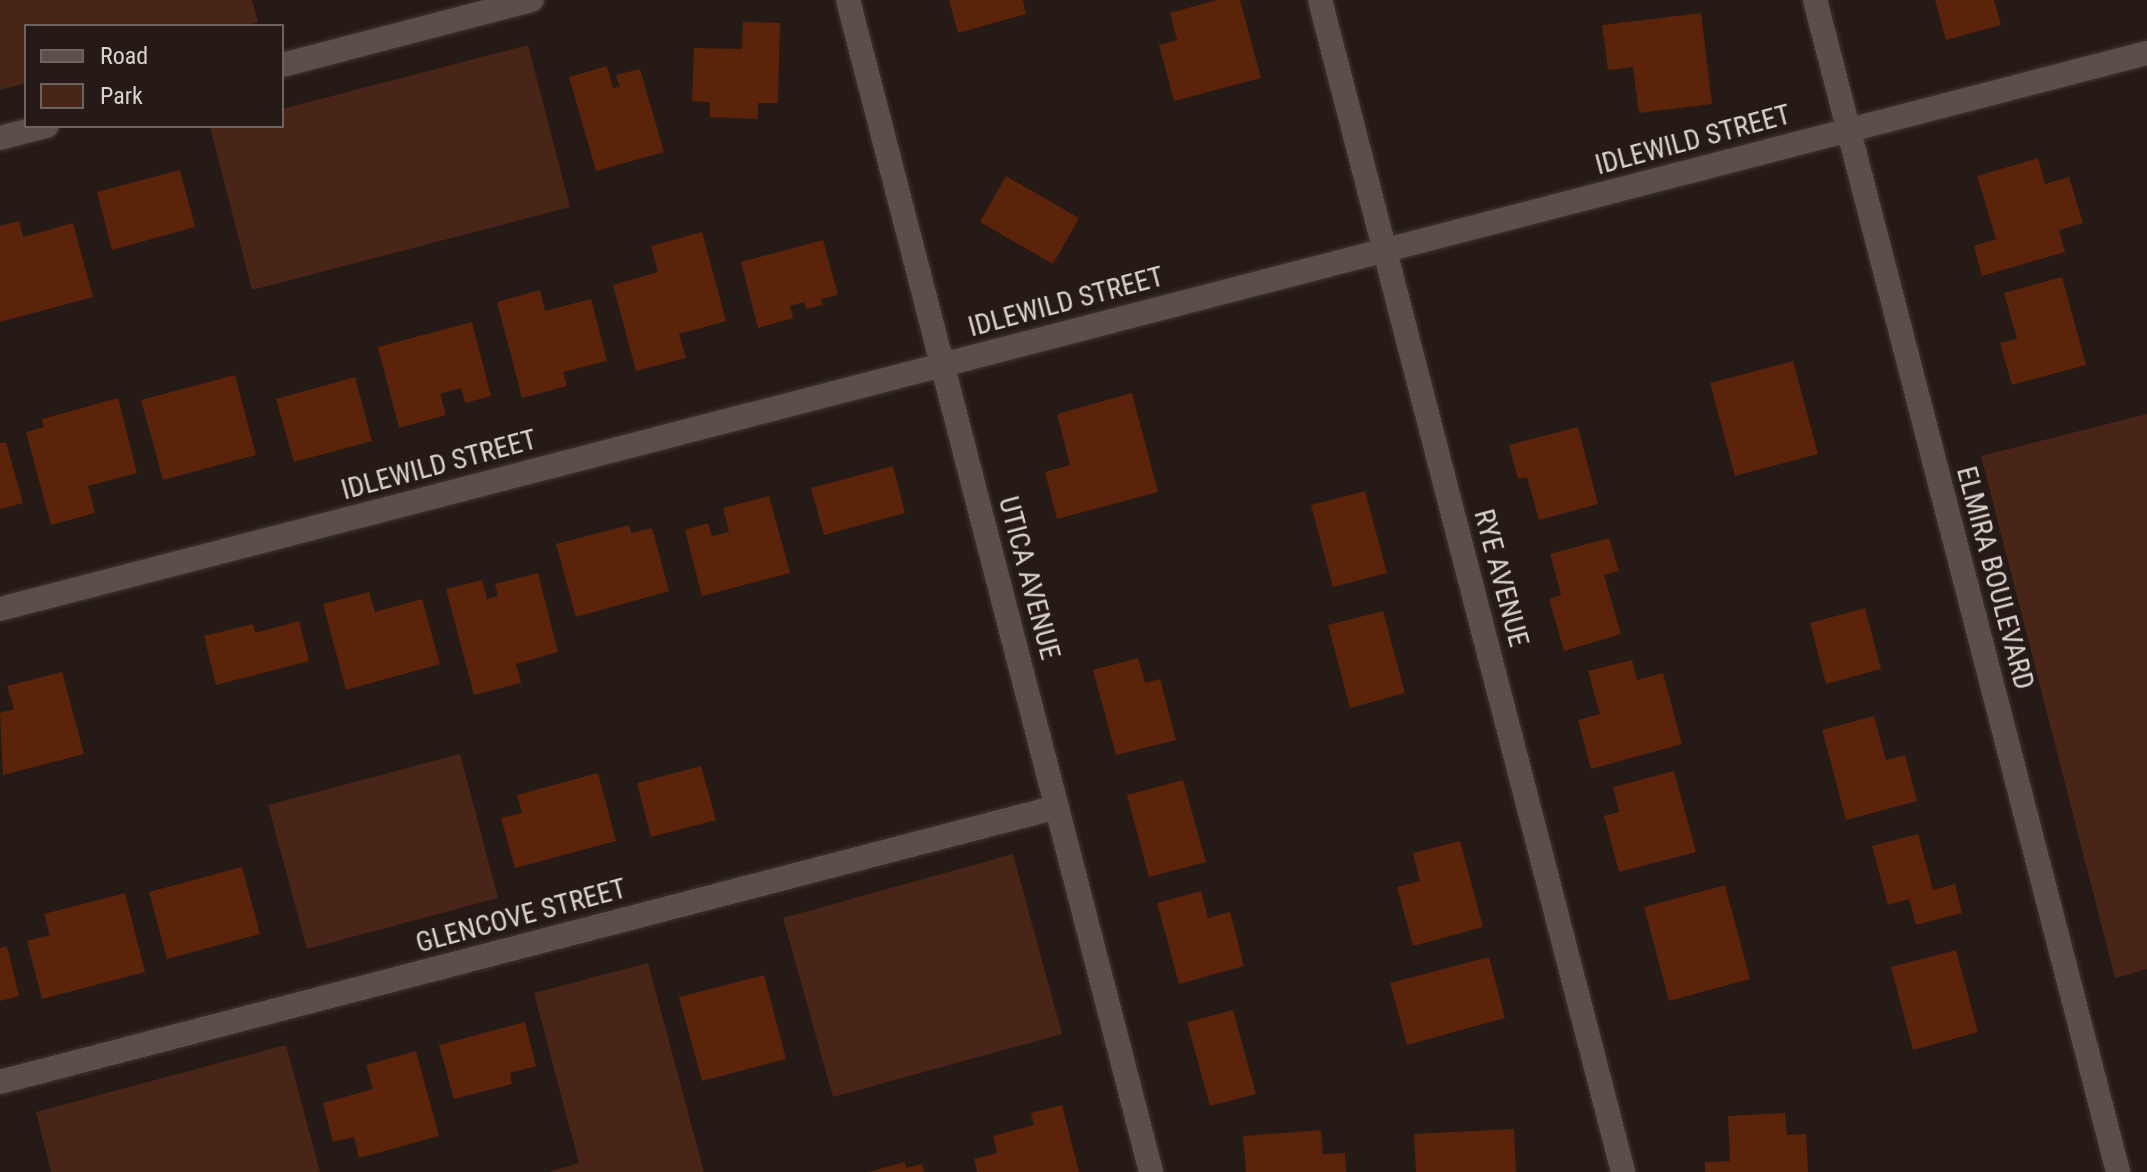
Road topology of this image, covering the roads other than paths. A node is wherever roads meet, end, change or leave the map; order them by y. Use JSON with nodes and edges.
{"nodes":[{"id":1,"x":532,"y":0,"type":"edge"},
{"id":2,"x":848,"y":0,"type":"edge"},
{"id":3,"x":1320,"y":0,"type":"edge"},
{"id":4,"x":1815,"y":0,"type":"edge"},
{"id":5,"x":2147,"y":53,"type":"edge"},
{"id":6,"x":284,"y":64,"type":"edge"},
{"id":7,"x":38,"y":128,"type":"edge"},
{"id":8,"x":1848,"y":130,"type":"junction"},
{"id":9,"x":0,"y":138,"type":"edge"},
{"id":10,"x":1385,"y":251,"type":"junction"},
{"id":11,"x":942,"y":365,"type":"junction"},
{"id":12,"x":0,"y":609,"type":"edge"},
{"id":13,"x":1057,"y":807,"type":"junction"},
{"id":14,"x":0,"y":1082,"type":"edge"},
{"id":15,"x":1151,"y":1172,"type":"edge"},
{"id":16,"x":1623,"y":1172,"type":"edge"},
{"id":17,"x":2118,"y":1172,"type":"edge"}],
"edges":[{"from":1,"to":6,"type":"street"},
{"from":2,"to":11,"type":"street","name":"UTICA AVENUE"},
{"from":3,"to":10,"type":"street","name":"RYE AVENUE"},
{"from":4,"to":8,"type":"street","name":"ELMIRA BOULEVARD"},
{"from":5,"to":8,"type":"street","name":"IDLEWILD STREET"},
{"from":7,"to":9,"type":"street"},
{"from":8,"to":10,"type":"street","name":"IDLEWILD STREET"},
{"from":8,"to":17,"type":"street","name":"ELMIRA BOULEVARD"},
{"from":10,"to":11,"type":"street","name":"IDLEWILD STREET"},
{"from":10,"to":16,"type":"street","name":"RYE AVENUE"},
{"from":11,"to":12,"type":"street","name":"IDLEWILD STREET"},
{"from":11,"to":13,"type":"street","name":"UTICA AVENUE"},
{"from":13,"to":14,"type":"street","name":"GLENCOVE STREET"},
{"from":13,"to":15,"type":"street","name":"UTICA AVENUE"}]}
